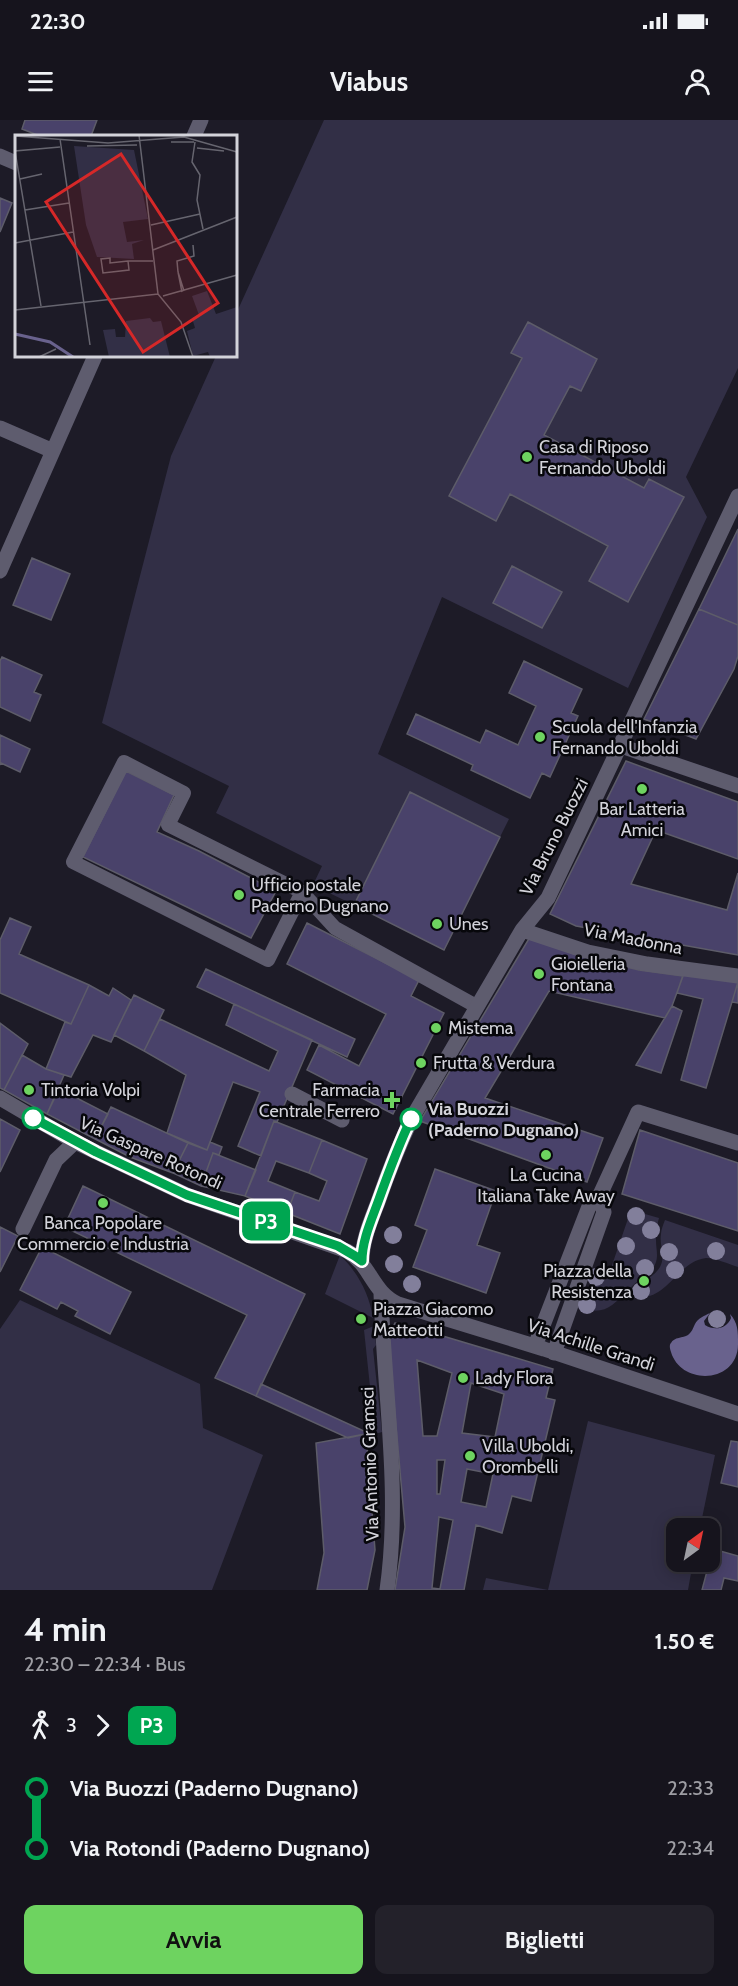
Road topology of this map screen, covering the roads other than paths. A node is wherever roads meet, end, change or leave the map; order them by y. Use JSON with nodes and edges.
{"nodes":[{"id":1,"x":201,"y":120,"type":"edge"},
{"id":2,"x":194,"y":135,"type":"edge"},
{"id":3,"x":0,"y":156,"type":"edge"},
{"id":4,"x":15,"y":163,"type":"edge"},
{"id":5,"x":95,"y":357,"type":"edge"},
{"id":6,"x":0,"y":428,"type":"edge"},
{"id":7,"x":53,"y":451,"type":"junction"},
{"id":8,"x":738,"y":496,"type":"edge"},
{"id":9,"x":0,"y":571,"type":"edge"},
{"id":10,"x":621,"y":746,"type":"junction"},
{"id":11,"x":738,"y":786,"type":"edge"},
{"id":12,"x":302,"y":892,"type":"junction"},
{"id":13,"x":522,"y":930,"type":"junction"},
{"id":14,"x":738,"y":976,"type":"edge"},
{"id":15,"x":476,"y":1006,"type":"junction"},
{"id":16,"x":292,"y":1094,"type":"dead end"},
{"id":17,"x":0,"y":1098,"type":"edge"},
{"id":18,"x":342,"y":1120,"type":"dead end"},
{"id":19,"x":75,"y":1142,"type":"junction"},
{"id":20,"x":738,"y":1143,"type":"edge"},
{"id":21,"x":599,"y":1197,"type":"junction"},
{"id":22,"x":23,"y":1229,"type":"dead end"},
{"id":23,"x":362,"y":1261,"type":"junction"},
{"id":24,"x":381,"y":1293,"type":"junction"},
{"id":25,"x":535,"y":1346,"type":"junction"},
{"id":26,"x":554,"y":1353,"type":"junction"},
{"id":27,"x":738,"y":1414,"type":"edge"},
{"id":28,"x":387,"y":1590,"type":"edge"}],
"edges":[{"from":1,"to":2,"type":"street"},
{"from":3,"to":4,"type":"street"},
{"from":5,"to":7,"type":"street"},
{"from":6,"to":7,"type":"street"},
{"from":7,"to":9,"type":"street"},
{"from":8,"to":10,"type":"street","name":"Via Bruno Buozzi"},
{"from":10,"to":11,"type":"street"},
{"from":10,"to":13,"type":"street","name":"Via Bruno Buozzi"},
{"from":12,"to":12,"type":"lane"},
{"from":12,"to":15,"type":"lane"},
{"from":13,"to":14,"type":"street","name":"Via Madonna"},
{"from":13,"to":15,"type":"street","name":"Via Bruno Buozzi"},
{"from":15,"to":23,"type":"street","name":"Via Bruno Buozzi"},
{"from":16,"to":18,"type":"street"},
{"from":17,"to":19,"type":"street","name":"Via Gaspare Rotondi"},
{"from":19,"to":22,"type":"street"},
{"from":19,"to":23,"type":"street","name":"Via Gaspare Rotondi"},
{"from":20,"to":21,"type":"street"},
{"from":21,"to":25,"type":"street"},
{"from":21,"to":26,"type":"street"},
{"from":23,"to":24,"type":"street"},
{"from":24,"to":25,"type":"street","name":"Via Achille Grandi"},
{"from":24,"to":28,"type":"street","name":"Via Antonio Gramsci"},
{"from":25,"to":26,"type":"street","name":"Via Achille Grandi"},
{"from":26,"to":27,"type":"street","name":"Via Achille Grandi"}]}
